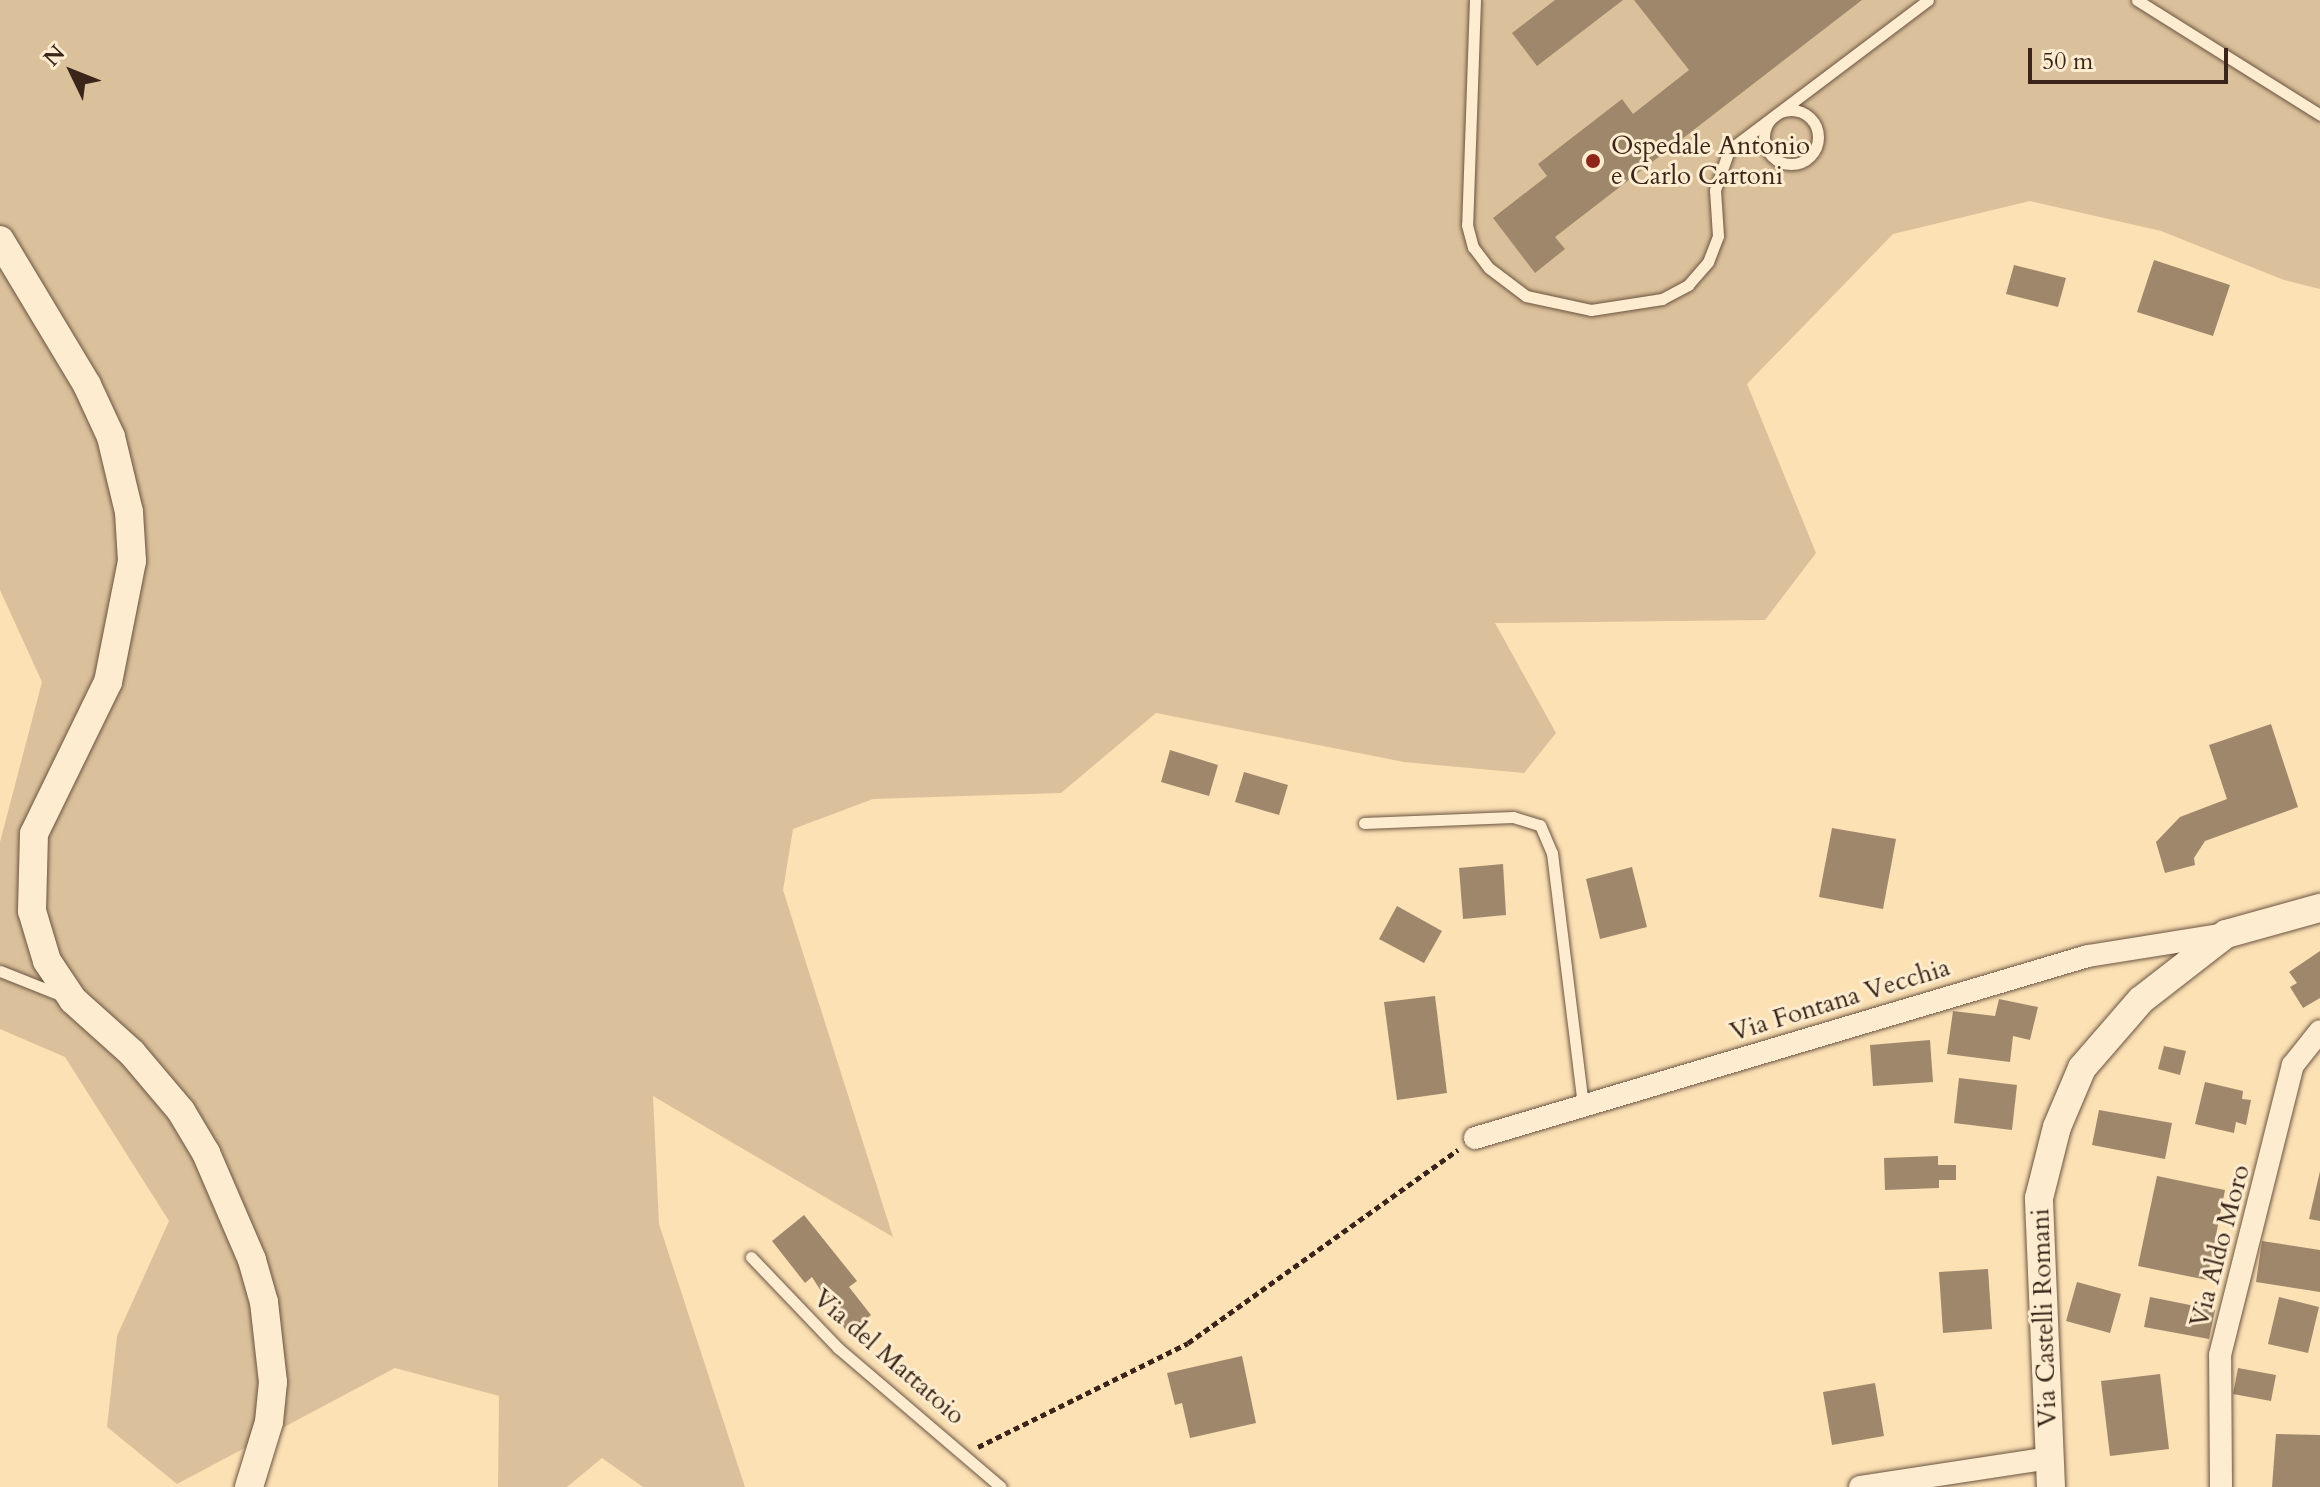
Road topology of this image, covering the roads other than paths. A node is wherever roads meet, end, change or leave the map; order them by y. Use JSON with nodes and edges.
{"nodes":[{"id":1,"x":1475,"y":0,"type":"edge"},
{"id":2,"x":1928,"y":0,"type":"edge"},
{"id":3,"x":2137,"y":0,"type":"edge"},
{"id":4,"x":1779,"y":112,"type":"junction"},
{"id":5,"x":2320,"y":115,"type":"edge"},
{"id":6,"x":0,"y":240,"type":"edge"},
{"id":7,"x":1364,"y":823,"type":"dead end"},
{"id":8,"x":2320,"y":908,"type":"edge"},
{"id":9,"x":2226,"y":934,"type":"junction"},
{"id":10,"x":0,"y":971,"type":"edge"},
{"id":11,"x":73,"y":1000,"type":"junction"},
{"id":12,"x":2320,"y":1031,"type":"edge"},
{"id":13,"x":1583,"y":1106,"type":"junction"},
{"id":14,"x":1475,"y":1138,"type":"road end"},
{"id":15,"x":751,"y":1257,"type":"dead end"},
{"id":16,"x":2050,"y":1458,"type":"junction"},
{"id":17,"x":249,"y":1487,"type":"edge"},
{"id":18,"x":1001,"y":1487,"type":"edge"},
{"id":19,"x":1860,"y":1487,"type":"edge"},
{"id":20,"x":2051,"y":1487,"type":"edge"},
{"id":21,"x":2221,"y":1487,"type":"edge"}],
"edges":[{"from":1,"to":4,"type":"lane"},
{"from":2,"to":4,"type":"lane"},
{"from":3,"to":5,"type":"lane"},
{"from":4,"to":4,"type":"lane"},
{"from":6,"to":11,"type":"street"},
{"from":7,"to":13,"type":"lane"},
{"from":8,"to":9,"type":"street","name":"Via Castelli Romani"},
{"from":9,"to":13,"type":"street","name":"Via Fontana Vecchia"},
{"from":9,"to":16,"type":"street","name":"Via Castelli Romani"},
{"from":10,"to":11,"type":"lane"},
{"from":11,"to":17,"type":"street"},
{"from":12,"to":21,"type":"street","name":"Via Aldo Moro"},
{"from":13,"to":14,"type":"street","name":"Via Fontana Vecchia"},
{"from":15,"to":18,"type":"lane","name":"Via del Mattatoio"},
{"from":16,"to":19,"type":"street"},
{"from":16,"to":20,"type":"street","name":"Via Castelli Romani"}]}
